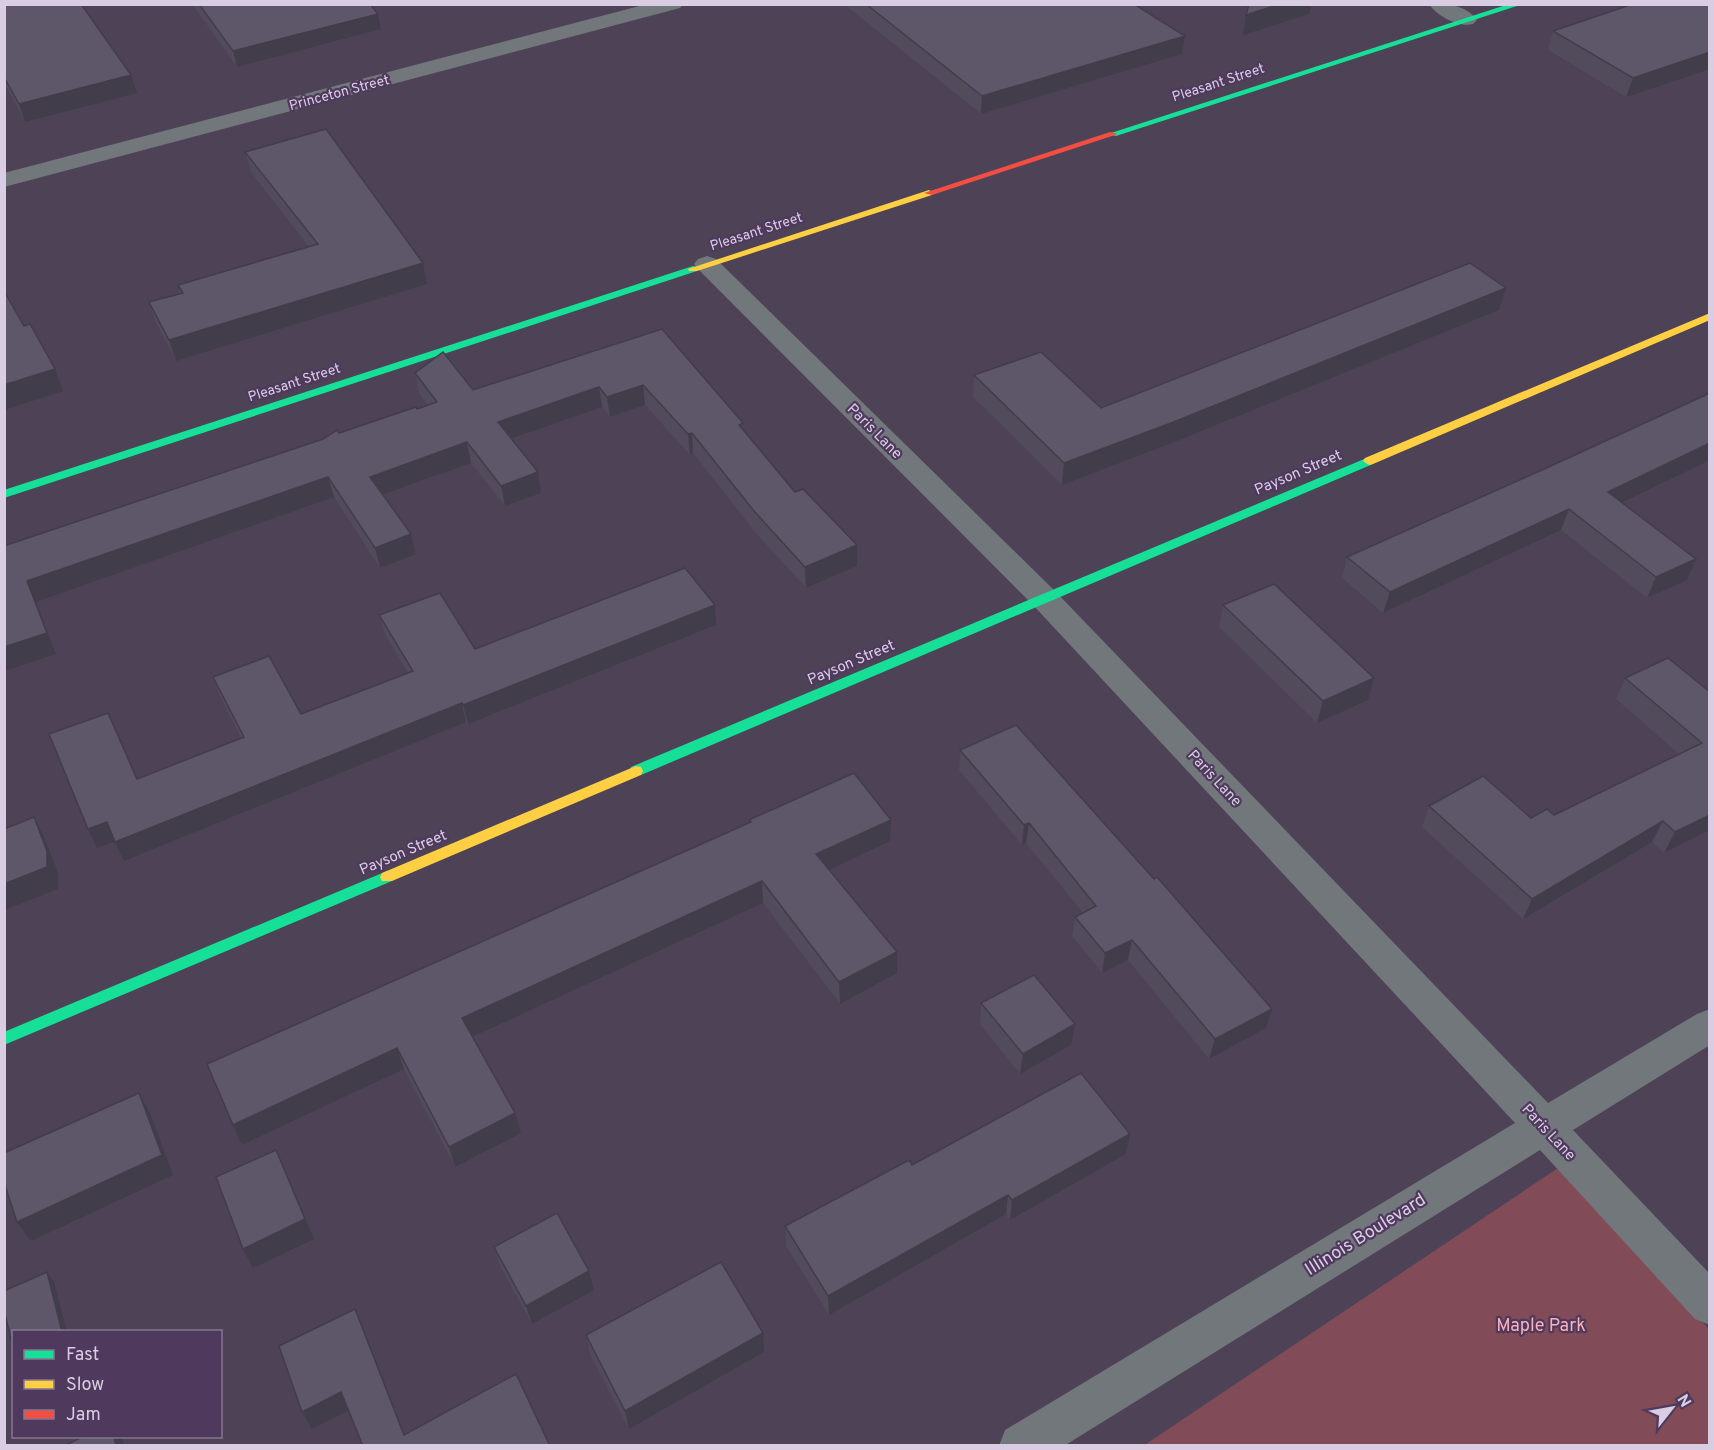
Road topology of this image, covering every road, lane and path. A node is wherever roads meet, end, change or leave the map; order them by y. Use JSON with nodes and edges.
{"nodes":[{"id":1,"x":674,"y":4,"type":"edge"},
{"id":2,"x":1439,"y":4,"type":"edge"},
{"id":3,"x":1519,"y":4,"type":"edge"},
{"id":4,"x":1466,"y":20,"type":"junction"},
{"id":5,"x":4,"y":180,"type":"edge"},
{"id":6,"x":707,"y":264,"type":"junction"},
{"id":7,"x":1710,"y":316,"type":"edge"},
{"id":8,"x":4,"y":494,"type":"edge"},
{"id":9,"x":1044,"y":598,"type":"junction"},
{"id":10,"x":1710,"y":1025,"type":"edge"},
{"id":11,"x":4,"y":1039,"type":"edge"},
{"id":12,"x":1543,"y":1125,"type":"junction"},
{"id":13,"x":1710,"y":1305,"type":"edge"},
{"id":14,"x":1021,"y":1446,"type":"edge"}],
"edges":[{"from":1,"to":5,"type":"street","name":"Princeton Street"},
{"from":2,"to":4,"type":"street"},
{"from":3,"to":4,"type":"street","name":"Pleasant Street"},
{"from":4,"to":6,"type":"street","name":"Pleasant Street"},
{"from":6,"to":8,"type":"street","name":"Pleasant Street"},
{"from":6,"to":9,"type":"street","name":"Paris Lane"},
{"from":7,"to":9,"type":"street","name":"Payson Street"},
{"from":9,"to":11,"type":"street","name":"Payson Street"},
{"from":9,"to":12,"type":"street","name":"Paris Lane"},
{"from":10,"to":12,"type":"street","name":"Illinois Boulevard"},
{"from":12,"to":13,"type":"street","name":"Paris Lane"},
{"from":12,"to":14,"type":"street","name":"Illinois Boulevard"}]}
